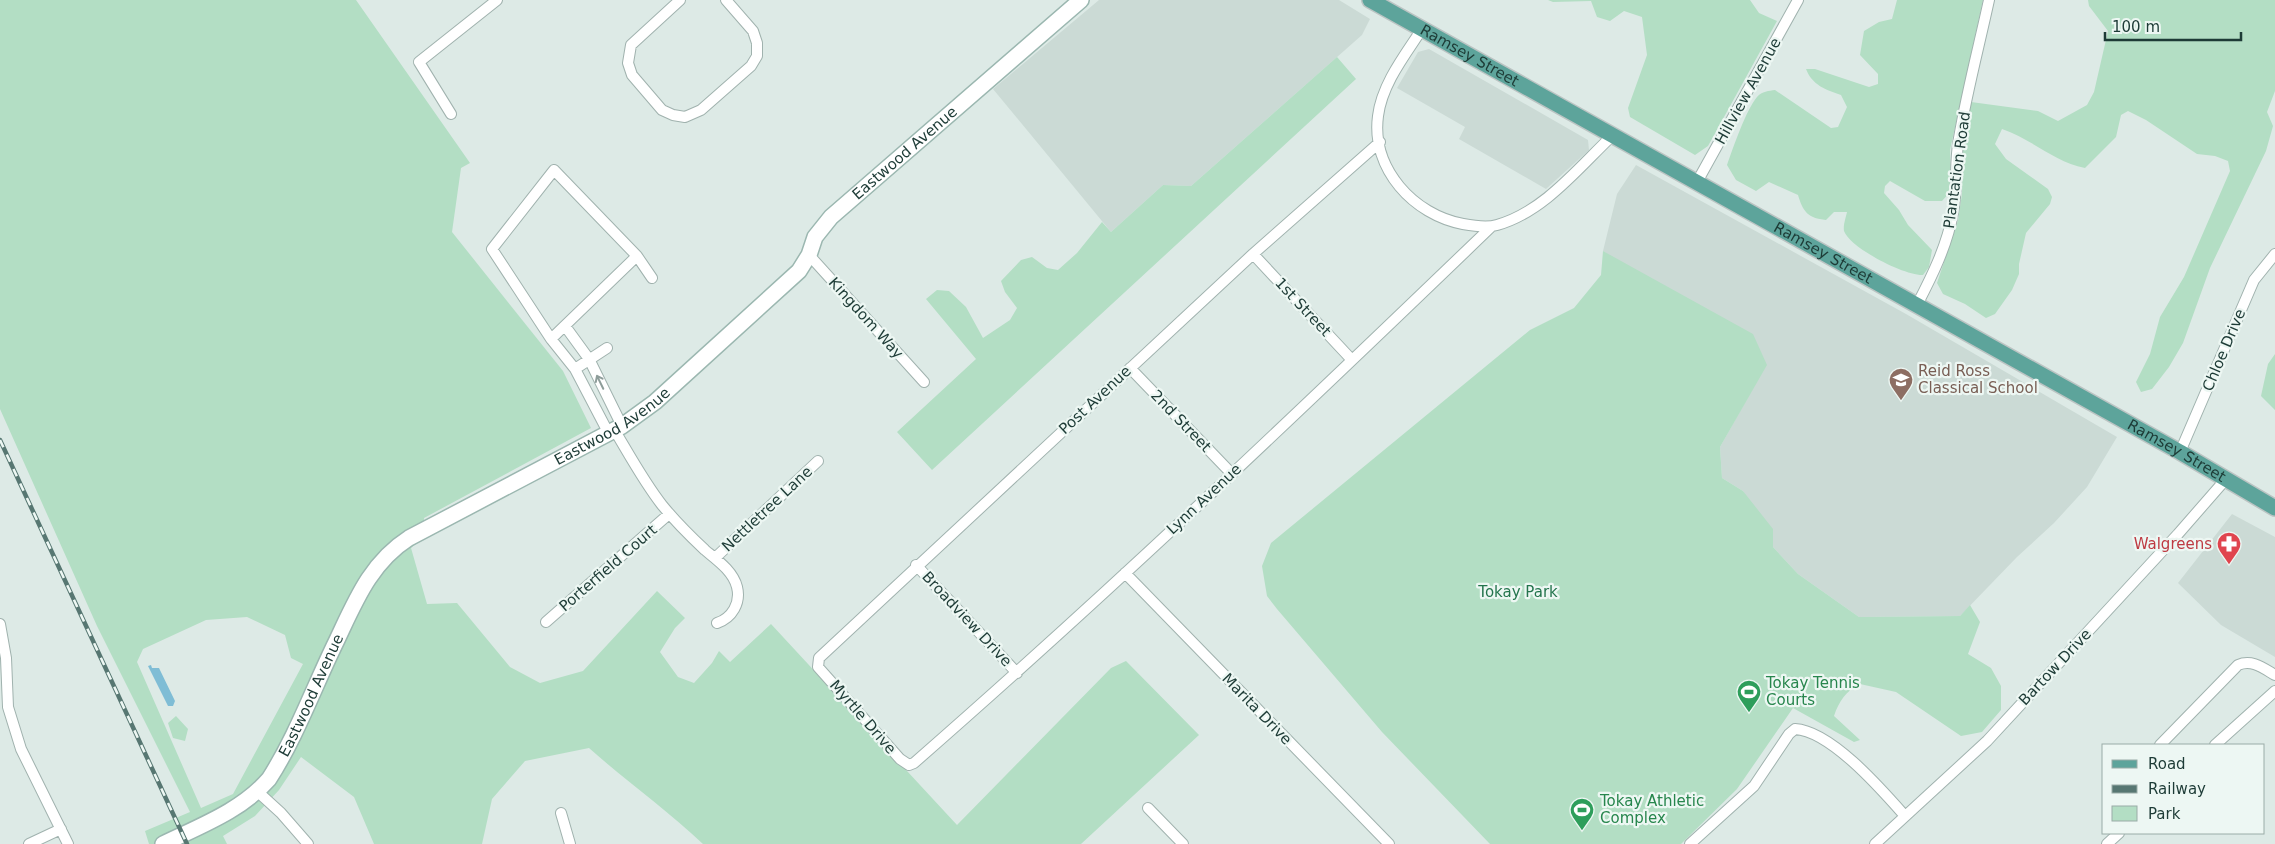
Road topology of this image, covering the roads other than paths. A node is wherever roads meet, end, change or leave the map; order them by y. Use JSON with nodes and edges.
{"nodes":[{"id":1,"x":497,"y":0,"type":"edge"},
{"id":2,"x":680,"y":0,"type":"edge"},
{"id":3,"x":726,"y":0,"type":"edge"},
{"id":4,"x":1081,"y":0,"type":"edge"},
{"id":5,"x":1370,"y":0,"type":"edge"},
{"id":6,"x":1798,"y":0,"type":"edge"},
{"id":7,"x":1990,"y":0,"type":"edge"},
{"id":8,"x":1422,"y":29,"type":"junction"},
{"id":9,"x":451,"y":114,"type":"dead end"},
{"id":10,"x":1613,"y":135,"type":"junction"},
{"id":11,"x":1380,"y":142,"type":"junction"},
{"id":12,"x":1697,"y":182,"type":"junction"},
{"id":13,"x":1491,"y":227,"type":"junction"},
{"id":14,"x":1253,"y":254,"type":"junction"},
{"id":15,"x":2275,"y":254,"type":"edge"},
{"id":16,"x":809,"y":255,"type":"junction"},
{"id":17,"x":637,"y":256,"type":"junction"},
{"id":18,"x":652,"y":278,"type":"dead end"},
{"id":19,"x":1917,"y":305,"type":"junction"},
{"id":20,"x":565,"y":326,"type":"junction"},
{"id":21,"x":551,"y":339,"type":"junction"},
{"id":22,"x":607,"y":348,"type":"dead end"},
{"id":23,"x":589,"y":360,"type":"junction"},
{"id":24,"x":1352,"y":360,"type":"junction"},
{"id":25,"x":1130,"y":368,"type":"junction"},
{"id":26,"x":574,"y":369,"type":"junction"},
{"id":27,"x":924,"y":382,"type":"dead end"},
{"id":28,"x":615,"y":430,"type":"junction"},
{"id":29,"x":2180,"y":452,"type":"junction"},
{"id":30,"x":818,"y":461,"type":"dead end"},
{"id":31,"x":1232,"y":473,"type":"junction"},
{"id":32,"x":2226,"y":479,"type":"junction"},
{"id":33,"x":2275,"y":508,"type":"edge"},
{"id":34,"x":669,"y":514,"type":"junction"},
{"id":35,"x":715,"y":558,"type":"junction"},
{"id":36,"x":916,"y":565,"type":"junction"},
{"id":37,"x":1125,"y":573,"type":"junction"},
{"id":38,"x":546,"y":622,"type":"dead end"},
{"id":39,"x":717,"y":623,"type":"dead end"},
{"id":40,"x":0,"y":624,"type":"edge"},
{"id":41,"x":817,"y":664,"type":"joint"},
{"id":42,"x":1017,"y":673,"type":"junction"},
{"id":43,"x":2275,"y":675,"type":"edge"},
{"id":44,"x":2275,"y":691,"type":"edge"},
{"id":45,"x":4,"y":707,"type":"edge"},
{"id":46,"x":2161,"y":744,"type":"edge"},
{"id":47,"x":2216,"y":744,"type":"edge"},
{"id":48,"x":912,"y":765,"type":"joint"},
{"id":49,"x":258,"y":792,"type":"junction"},
{"id":50,"x":1148,"y":808,"type":"dead end"},
{"id":51,"x":561,"y":813,"type":"dead end"},
{"id":52,"x":1905,"y":816,"type":"junction"},
{"id":53,"x":61,"y":829,"type":"junction"},
{"id":54,"x":2118,"y":834,"type":"edge"},
{"id":55,"x":29,"y":844,"type":"edge"},
{"id":56,"x":68,"y":844,"type":"edge"},
{"id":57,"x":163,"y":844,"type":"edge"},
{"id":58,"x":308,"y":844,"type":"edge"},
{"id":59,"x":570,"y":844,"type":"edge"},
{"id":60,"x":1181,"y":844,"type":"edge"},
{"id":61,"x":1389,"y":844,"type":"edge"},
{"id":62,"x":1690,"y":844,"type":"edge"},
{"id":63,"x":1874,"y":844,"type":"edge"},
{"id":64,"x":2107,"y":844,"type":"edge"}],
"edges":[{"from":1,"to":9,"type":"street"},
{"from":2,"to":3,"type":"street"},
{"from":4,"to":16,"type":"street","name":"Eastwood Avenue"},
{"from":5,"to":8,"type":"main road","name":"Ramsey Street"},
{"from":6,"to":12,"type":"street","name":"Hillview Avenue"},
{"from":7,"to":19,"type":"street","name":"Plantation Road"},
{"from":8,"to":10,"type":"main road","name":"Ramsey Street"},
{"from":8,"to":11,"type":"street"},
{"from":10,"to":12,"type":"main road","name":"Ramsey Street"},
{"from":10,"to":13,"type":"street"},
{"from":11,"to":13,"type":"street"},
{"from":11,"to":14,"type":"street","name":"Post Avenue"},
{"from":12,"to":19,"type":"main road","name":"Ramsey Street"},
{"from":13,"to":24,"type":"street","name":"Lynn Avenue"},
{"from":14,"to":24,"type":"street","name":"1st Street"},
{"from":14,"to":25,"type":"street","name":"Post Avenue"},
{"from":15,"to":29,"type":"street","name":"Chloe Drive"},
{"from":16,"to":27,"type":"street","name":"Kingdom Way"},
{"from":16,"to":28,"type":"street","name":"Eastwood Avenue"},
{"from":17,"to":18,"type":"street"},
{"from":17,"to":20,"type":"street"},
{"from":17,"to":21,"type":"street"},
{"from":19,"to":29,"type":"main road","name":"Ramsey Street"},
{"from":20,"to":21,"type":"street"},
{"from":20,"to":23,"type":"street"},
{"from":21,"to":26,"type":"street"},
{"from":22,"to":23,"type":"street"},
{"from":23,"to":26,"type":"street"},
{"from":28,"to":23,"type":"street","one_way":true},
{"from":24,"to":31,"type":"street","name":"Lynn Avenue"},
{"from":25,"to":31,"type":"street","name":"2nd Street"},
{"from":25,"to":36,"type":"street","name":"Post Avenue"},
{"from":26,"to":28,"type":"street"},
{"from":28,"to":34,"type":"street"},
{"from":28,"to":49,"type":"street","name":"Eastwood Avenue"},
{"from":29,"to":32,"type":"main road","name":"Ramsey Street"},
{"from":30,"to":35,"type":"street","name":"Nettletree Lane"},
{"from":31,"to":37,"type":"street","name":"Lynn Avenue"},
{"from":32,"to":33,"type":"main road","name":"Ramsey Street"},
{"from":32,"to":52,"type":"street","name":"Bartow Drive"},
{"from":34,"to":35,"type":"street"},
{"from":34,"to":38,"type":"street","name":"Porterfield Court"},
{"from":35,"to":39,"type":"street"},
{"from":36,"to":41,"type":"street","name":"Post Avenue"},
{"from":36,"to":42,"type":"street","name":"Broadview Drive"},
{"from":37,"to":42,"type":"street","name":"Lynn Avenue"},
{"from":37,"to":61,"type":"street","name":"Marita Drive"},
{"from":40,"to":45,"type":"street"},
{"from":41,"to":48,"type":"street","name":"Myrtle Drive"},
{"from":42,"to":48,"type":"street","name":"Lynn Avenue"},
{"from":43,"to":46,"type":"street"},
{"from":44,"to":47,"type":"street"},
{"from":45,"to":53,"type":"street"},
{"from":49,"to":57,"type":"street","name":"Eastwood Avenue"},
{"from":49,"to":58,"type":"street"},
{"from":50,"to":60,"type":"street"},
{"from":51,"to":59,"type":"street"},
{"from":52,"to":62,"type":"street"},
{"from":52,"to":63,"type":"street","name":"Bartow Drive"},
{"from":53,"to":55,"type":"street"},
{"from":53,"to":56,"type":"street"},
{"from":54,"to":64,"type":"street"}]}
